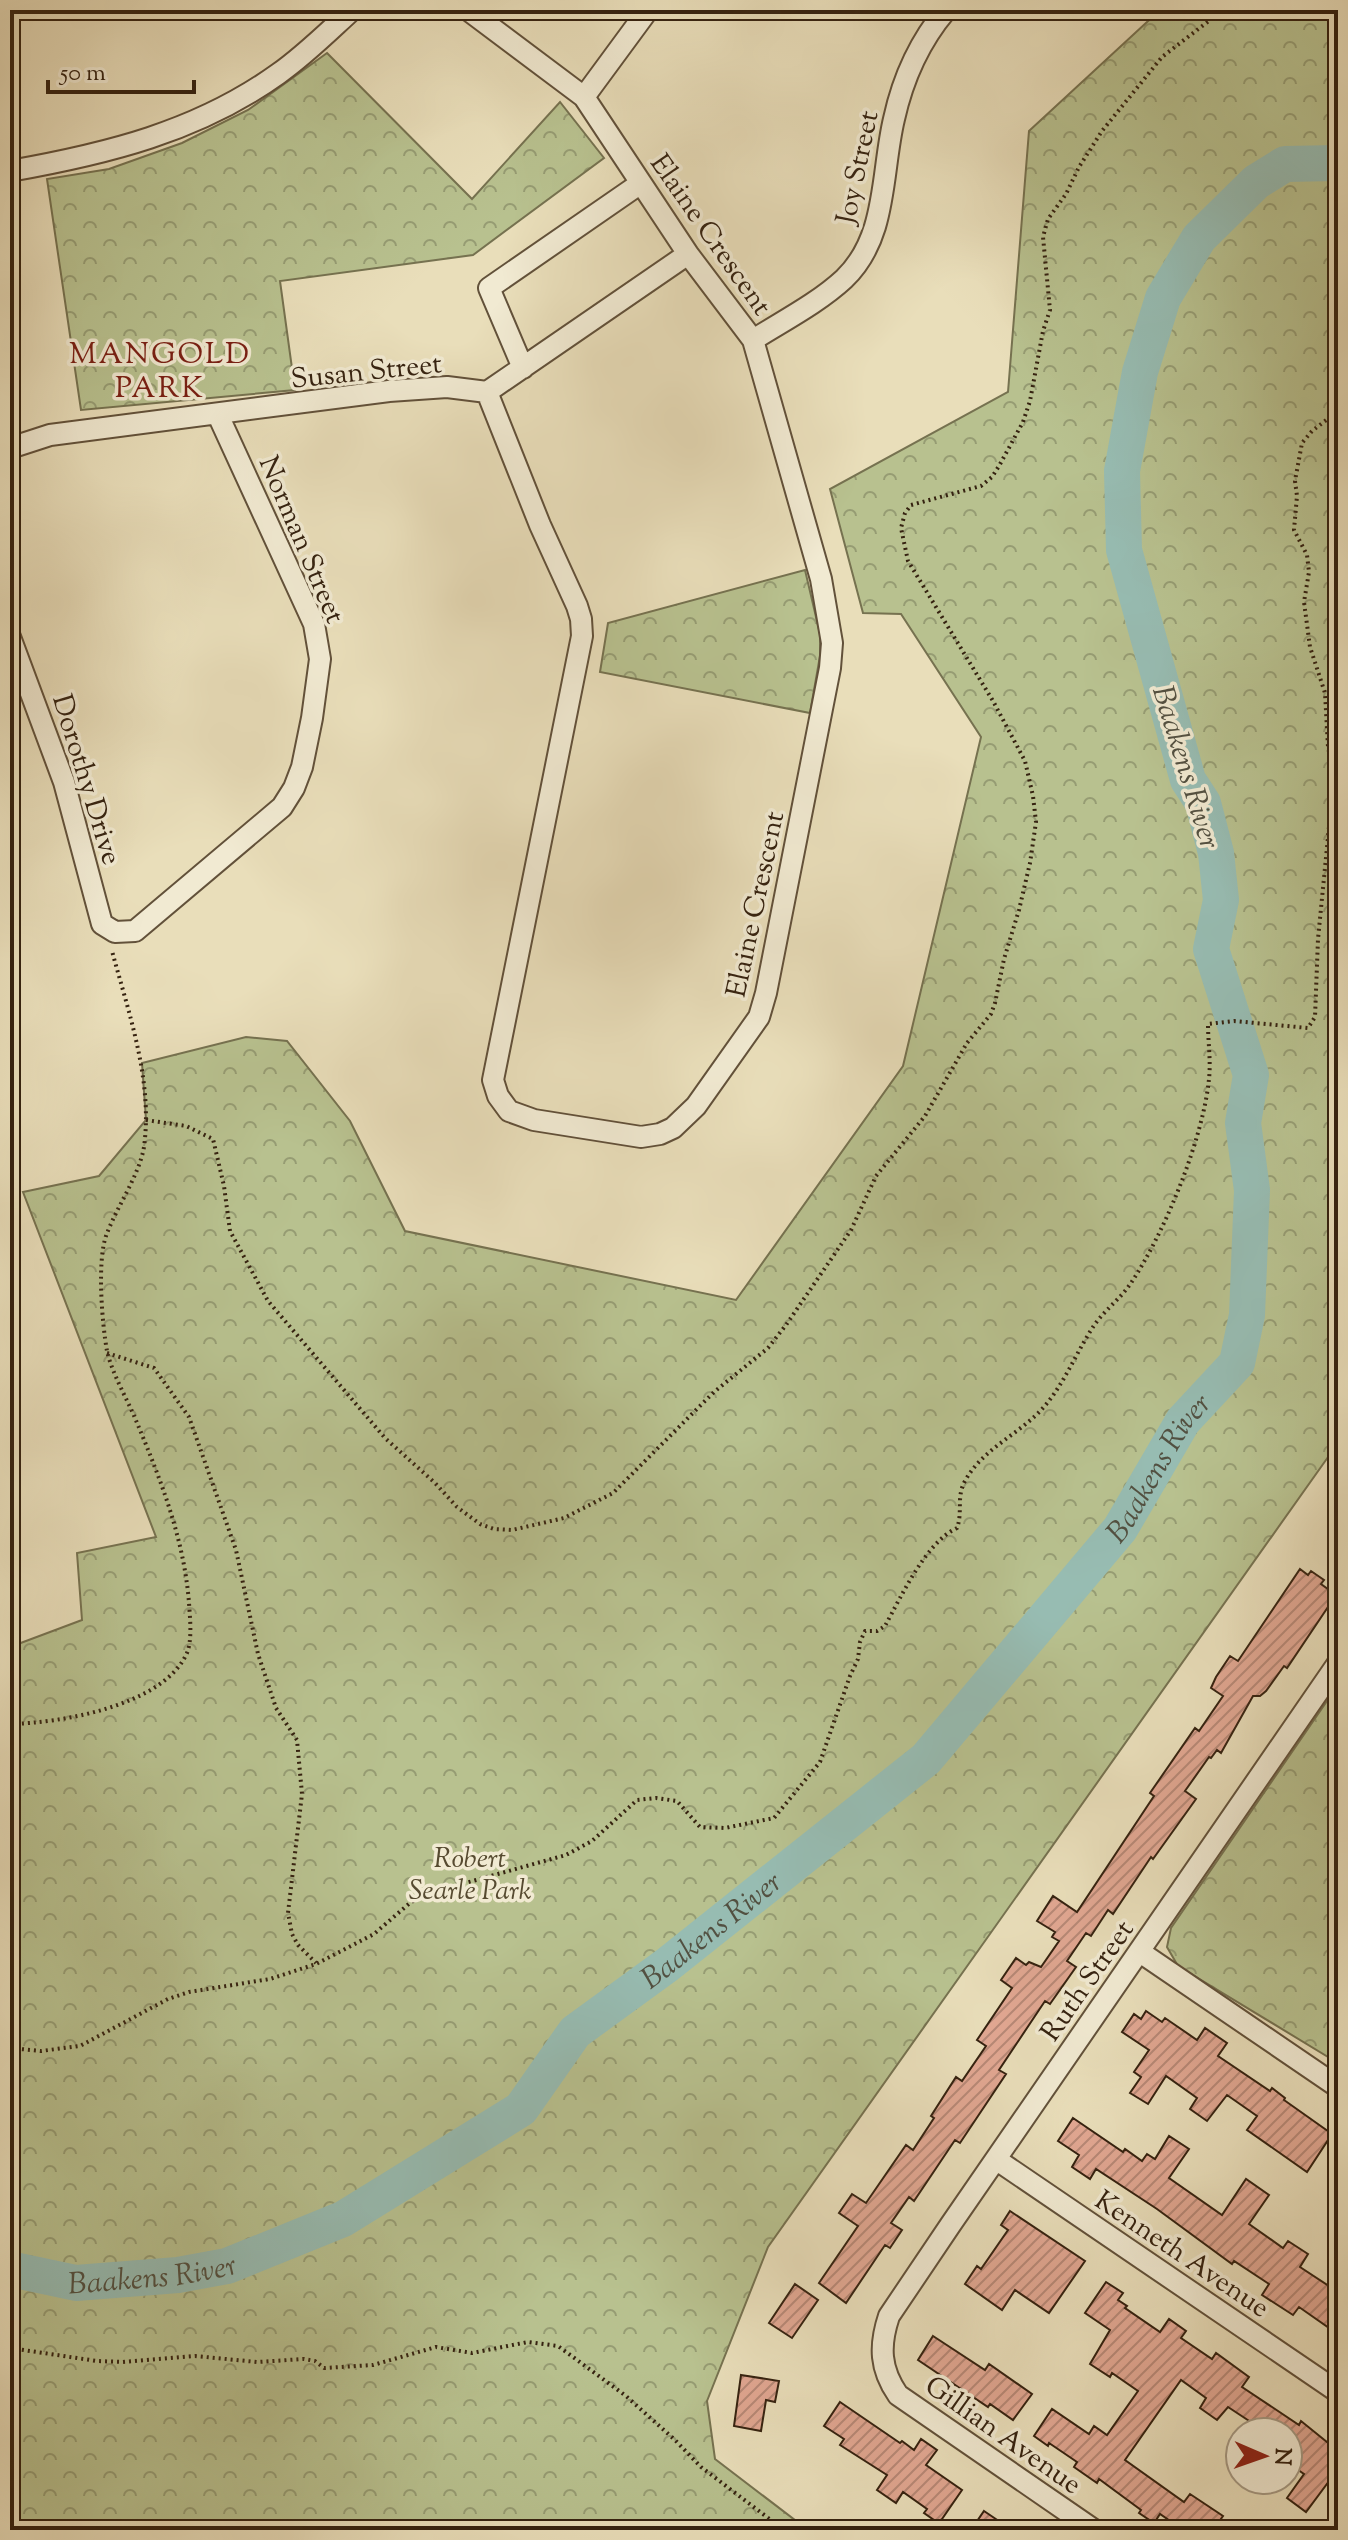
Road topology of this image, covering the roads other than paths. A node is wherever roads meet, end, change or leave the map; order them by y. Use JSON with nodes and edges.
{"nodes":[{"id":1,"x":352,"y":10,"type":"edge"},
{"id":2,"x":468,"y":10,"type":"edge"},
{"id":3,"x":648,"y":10,"type":"edge"},
{"id":4,"x":946,"y":10,"type":"edge"},
{"id":5,"x":584,"y":97,"type":"junction"},
{"id":6,"x":10,"y":171,"type":"edge"},
{"id":7,"x":641,"y":183,"type":"junction"},
{"id":8,"x":688,"y":254,"type":"junction"},
{"id":9,"x":753,"y":340,"type":"junction"},
{"id":10,"x":523,"y":368,"type":"junction"},
{"id":11,"x":487,"y":392,"type":"junction"},
{"id":12,"x":218,"y":415,"type":"junction"},
{"id":13,"x":10,"y":448,"type":"edge"},
{"id":14,"x":10,"y":637,"type":"edge"},
{"id":15,"x":111,"y":931,"type":"joint"},
{"id":16,"x":1338,"y":1663,"type":"edge"},
{"id":17,"x":1140,"y":1952,"type":"junction"},
{"id":18,"x":1338,"y":2087,"type":"edge"},
{"id":19,"x":997,"y":2160,"type":"junction"},
{"id":20,"x":884,"y":2331,"type":"joint"},
{"id":21,"x":1338,"y":2392,"type":"edge"},
{"id":22,"x":1094,"y":2530,"type":"edge"}],
"edges":[{"from":1,"to":6,"type":"street"},
{"from":2,"to":5,"type":"street","name":"Elaine Crescent"},
{"from":3,"to":5,"type":"street"},
{"from":4,"to":9,"type":"street","name":"Joy Street"},
{"from":5,"to":7,"type":"street","name":"Elaine Crescent"},
{"from":7,"to":8,"type":"street","name":"Elaine Crescent"},
{"from":7,"to":10,"type":"street"},
{"from":8,"to":9,"type":"street","name":"Elaine Crescent"},
{"from":8,"to":10,"type":"street"},
{"from":9,"to":11,"type":"street","name":"Elaine Crescent"},
{"from":10,"to":11,"type":"street"},
{"from":11,"to":12,"type":"street","name":"Susan Street"},
{"from":12,"to":13,"type":"street","name":"Susan Street"},
{"from":12,"to":15,"type":"street","name":"Norman Street"},
{"from":14,"to":15,"type":"street","name":"Dorothy Drive"},
{"from":16,"to":17,"type":"street","name":"Ruth Street"},
{"from":17,"to":18,"type":"street"},
{"from":17,"to":19,"type":"street","name":"Ruth Street"},
{"from":19,"to":20,"type":"street","name":"Ruth Street"},
{"from":19,"to":21,"type":"street","name":"Kenneth Avenue"},
{"from":20,"to":22,"type":"street","name":"Gillian Avenue"}]}
